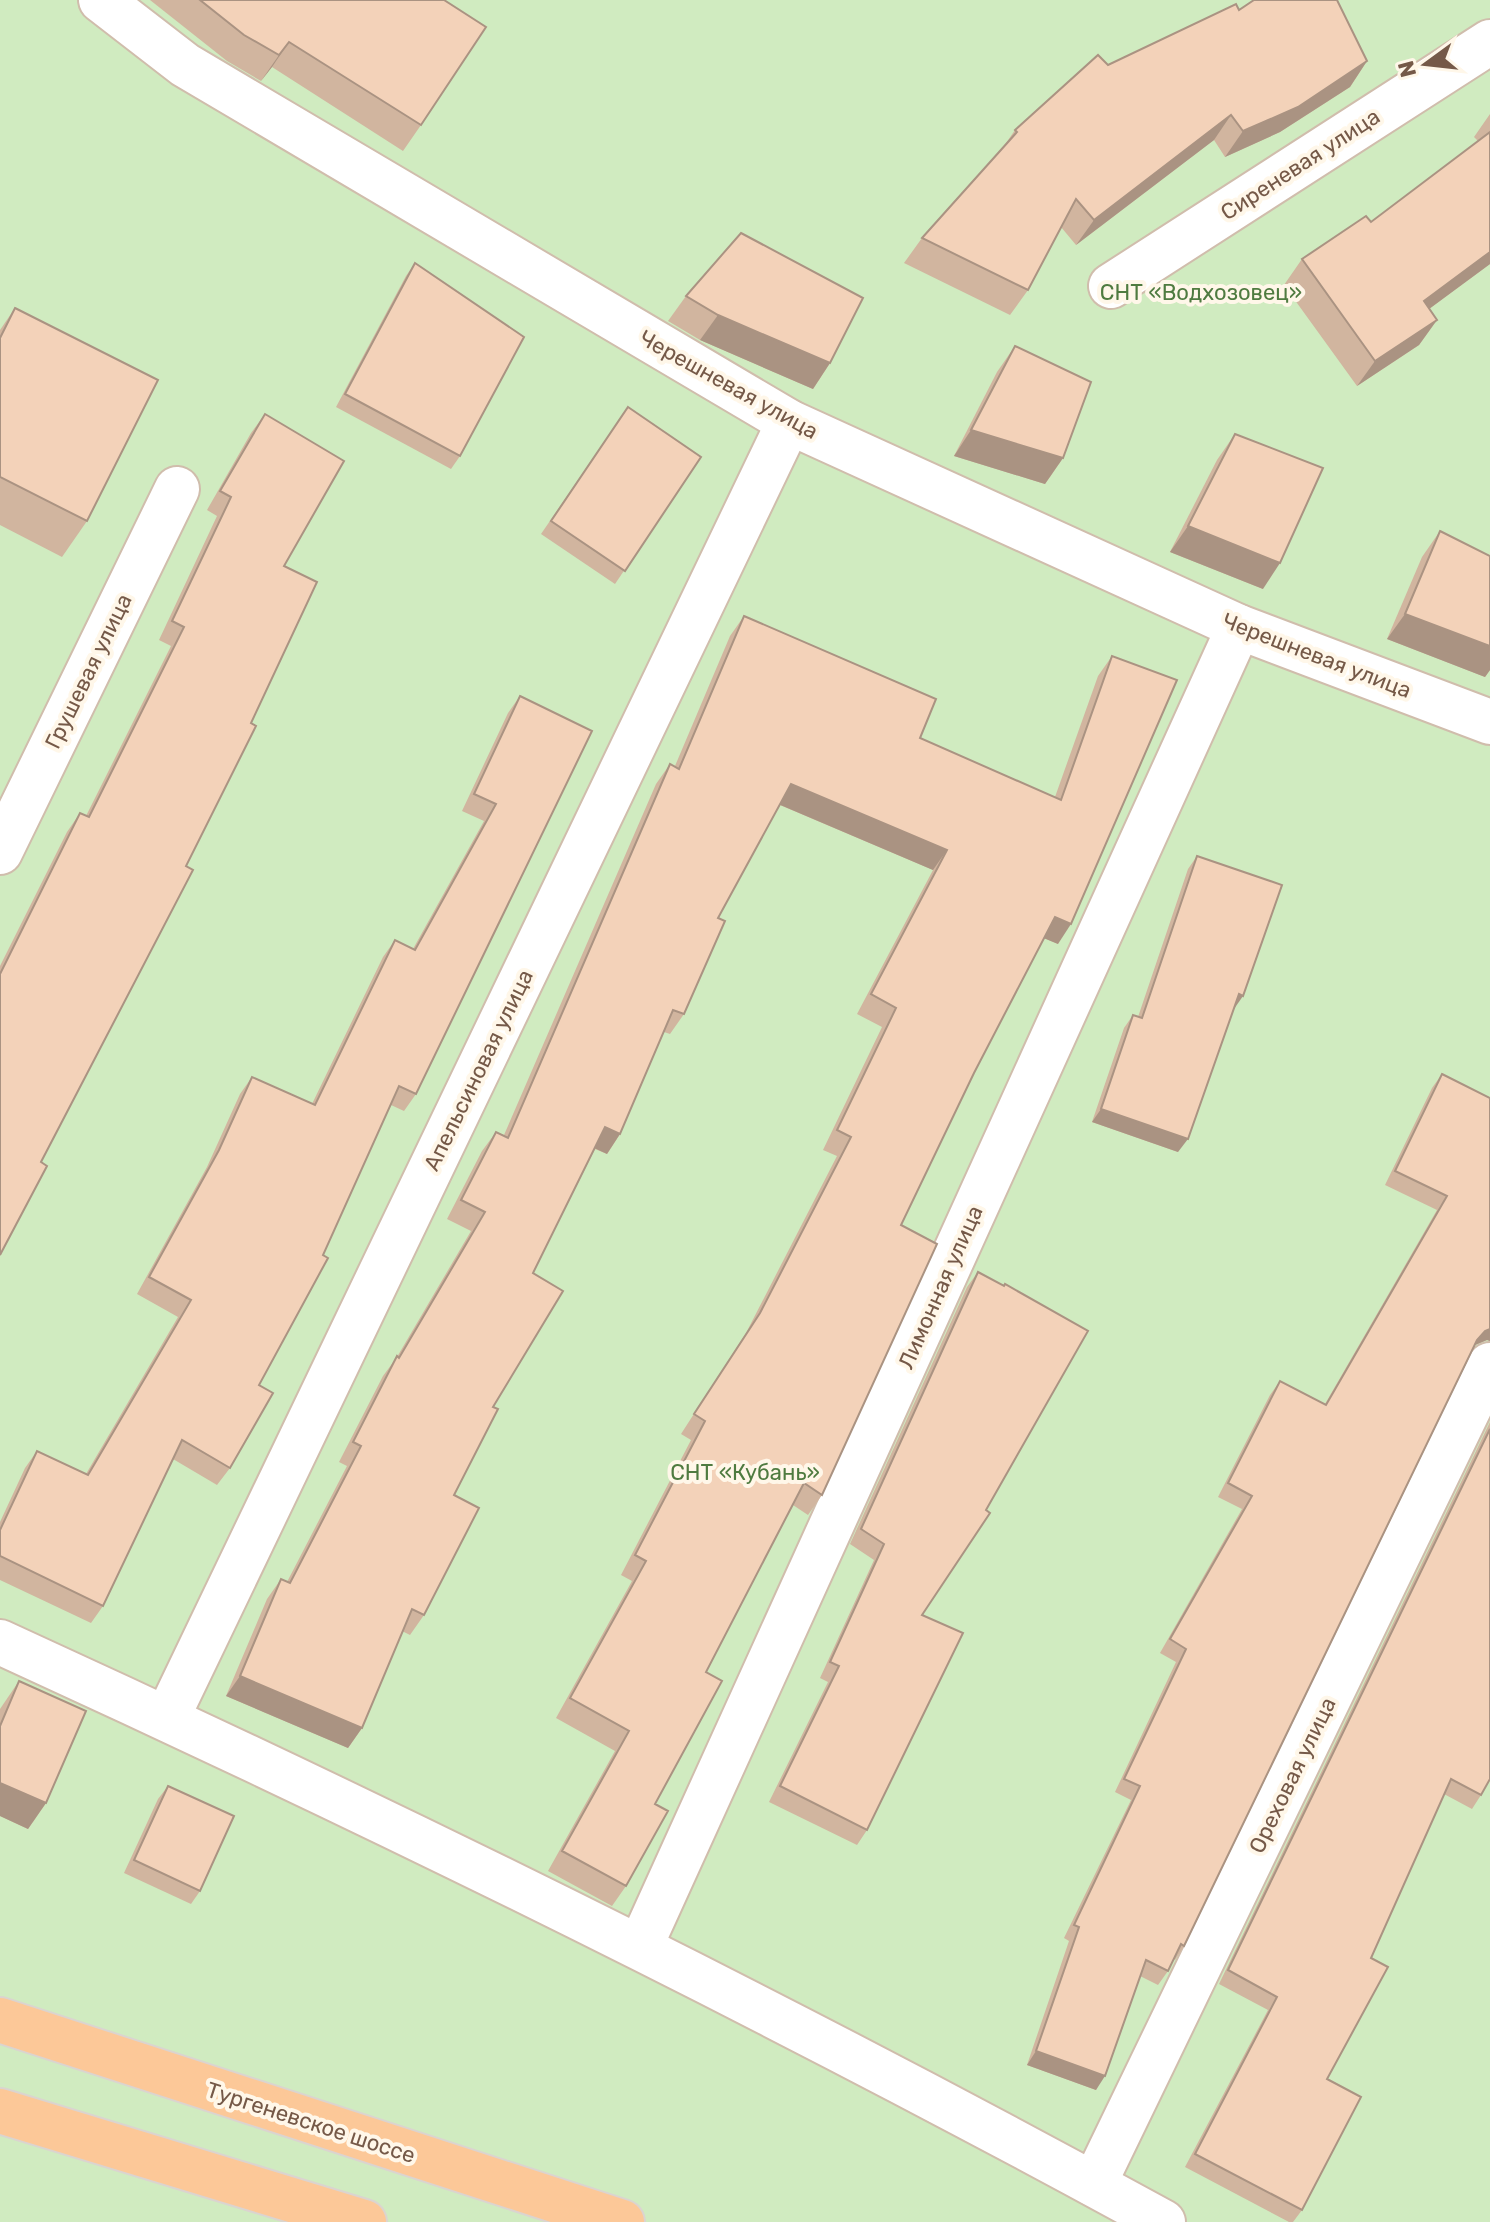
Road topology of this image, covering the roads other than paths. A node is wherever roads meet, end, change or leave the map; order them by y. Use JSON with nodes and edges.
{"nodes":[{"id":1,"x":101,"y":0,"type":"edge"},
{"id":2,"x":1490,"y":42,"type":"edge"},
{"id":3,"x":1111,"y":286,"type":"dead end"},
{"id":4,"x":789,"y":422,"type":"junction"},
{"id":5,"x":177,"y":489,"type":"dead end"},
{"id":6,"x":1239,"y":627,"type":"junction"},
{"id":7,"x":1490,"y":722,"type":"edge"},
{"id":8,"x":0,"y":852,"type":"edge"},
{"id":9,"x":1490,"y":1365,"type":"edge"},
{"id":10,"x":0,"y":1642,"type":"edge"},
{"id":11,"x":167,"y":1718,"type":"junction"},
{"id":12,"x":640,"y":1947,"type":"junction"},
{"id":13,"x":0,"y":2020,"type":"edge"},
{"id":14,"x":0,"y":2111,"type":"edge"},
{"id":15,"x":1094,"y":2184,"type":"junction"},
{"id":16,"x":364,"y":2222,"type":"edge"},
{"id":17,"x":622,"y":2222,"type":"edge"},
{"id":18,"x":1163,"y":2222,"type":"edge"}],
"edges":[{"from":1,"to":4,"type":"street","name":"Черешневая улица"},
{"from":2,"to":3,"type":"street","name":"Сиреневая улица"},
{"from":4,"to":6,"type":"street","name":"Черешневая улица"},
{"from":4,"to":11,"type":"street","name":"Апельсиновая улица"},
{"from":5,"to":8,"type":"street","name":"Грушевая улица"},
{"from":6,"to":7,"type":"street","name":"Черешневая улица"},
{"from":6,"to":12,"type":"street","name":"Лимонная улица"},
{"from":9,"to":15,"type":"street","name":"Ореховая улица"},
{"from":10,"to":11,"type":"street"},
{"from":11,"to":12,"type":"street"},
{"from":12,"to":15,"type":"street"},
{"from":13,"to":17,"type":"highway","name":"Тургеневское шоссе"},
{"from":14,"to":16,"type":"highway"},
{"from":15,"to":18,"type":"street"}]}
